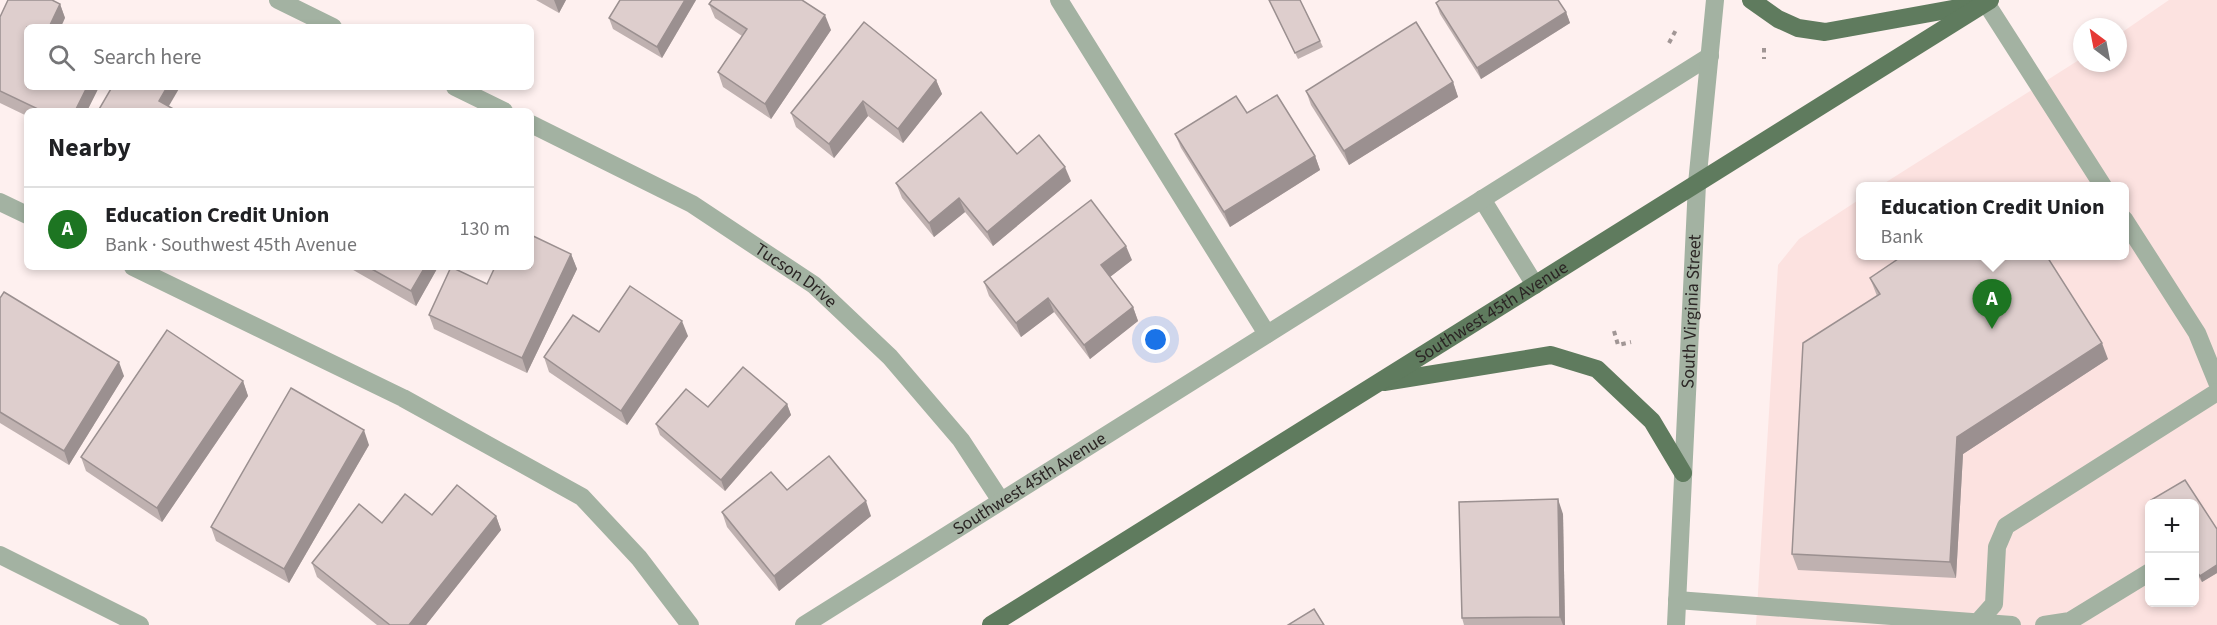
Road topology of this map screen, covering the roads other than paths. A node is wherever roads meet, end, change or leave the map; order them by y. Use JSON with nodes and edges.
{"nodes":[{"id":1,"x":278,"y":0,"type":"edge"},
{"id":2,"x":1059,"y":0,"type":"edge"},
{"id":3,"x":1715,"y":0,"type":"edge"},
{"id":4,"x":1751,"y":0,"type":"edge"},
{"id":5,"x":1988,"y":2,"type":"edge"},
{"id":6,"x":327,"y":24,"type":"edge"},
{"id":7,"x":1710,"y":56,"type":"junction"},
{"id":8,"x":461,"y":90,"type":"edge"},
{"id":9,"x":498,"y":108,"type":"edge"},
{"id":10,"x":534,"y":125,"type":"edge"},
{"id":11,"x":2100,"y":182,"type":"edge"},
{"id":12,"x":1696,"y":184,"type":"junction"},
{"id":13,"x":1482,"y":199,"type":"junction"},
{"id":14,"x":0,"y":202,"type":"edge"},
{"id":15,"x":24,"y":214,"type":"edge"},
{"id":16,"x":2129,"y":227,"type":"edge"},
{"id":17,"x":139,"y":270,"type":"edge"},
{"id":18,"x":1535,"y":285,"type":"junction"},
{"id":19,"x":1268,"y":334,"type":"junction"},
{"id":20,"x":2217,"y":382,"type":"edge"},
{"id":21,"x":1377,"y":384,"type":"junction"},
{"id":22,"x":2217,"y":392,"type":"edge"},
{"id":23,"x":1683,"y":473,"type":"junction"},
{"id":24,"x":1001,"y":501,"type":"junction"},
{"id":25,"x":0,"y":555,"type":"edge"},
{"id":26,"x":2145,"y":575,"type":"edge"},
{"id":27,"x":1677,"y":600,"type":"junction"},
{"id":28,"x":1978,"y":622,"type":"junction"},
{"id":29,"x":140,"y":625,"type":"edge"},
{"id":30,"x":690,"y":625,"type":"edge"},
{"id":31,"x":804,"y":625,"type":"edge"},
{"id":32,"x":991,"y":625,"type":"edge"},
{"id":33,"x":1676,"y":625,"type":"edge"},
{"id":34,"x":2012,"y":625,"type":"edge"},
{"id":35,"x":2044,"y":625,"type":"edge"}],
"edges":[{"from":1,"to":6,"type":"street"},
{"from":2,"to":19,"type":"street"},
{"from":3,"to":7,"type":"street","name":"South Virginia Street"},
{"from":4,"to":5,"type":"main road"},
{"from":5,"to":11,"type":"street"},
{"from":5,"to":12,"type":"main road","name":"Southwest 45th Avenue"},
{"from":7,"to":12,"type":"street","name":"South Virginia Street"},
{"from":7,"to":13,"type":"street","name":"Southwest 45th Avenue"},
{"from":8,"to":9,"type":"street"},
{"from":10,"to":24,"type":"street","name":"Tucson Drive"},
{"from":12,"to":18,"type":"main road","name":"Southwest 45th Avenue"},
{"from":12,"to":23,"type":"street","name":"South Virginia Street"},
{"from":13,"to":18,"type":"street"},
{"from":13,"to":19,"type":"street","name":"Southwest 45th Avenue"},
{"from":14,"to":15,"type":"street"},
{"from":16,"to":20,"type":"street"},
{"from":17,"to":30,"type":"street"},
{"from":18,"to":21,"type":"main road","name":"Southwest 45th Avenue"},
{"from":19,"to":24,"type":"street","name":"Southwest 45th Avenue"},
{"from":21,"to":23,"type":"main road"},
{"from":21,"to":32,"type":"main road","name":"Southwest 45th Avenue"},
{"from":22,"to":28,"type":"street"},
{"from":23,"to":27,"type":"street","name":"South Virginia Street"},
{"from":24,"to":31,"type":"street","name":"Southwest 45th Avenue"},
{"from":25,"to":29,"type":"street"},
{"from":26,"to":35,"type":"street"},
{"from":27,"to":28,"type":"street"},
{"from":27,"to":33,"type":"street","name":"South Virginia Street"},
{"from":28,"to":34,"type":"street"}]}
